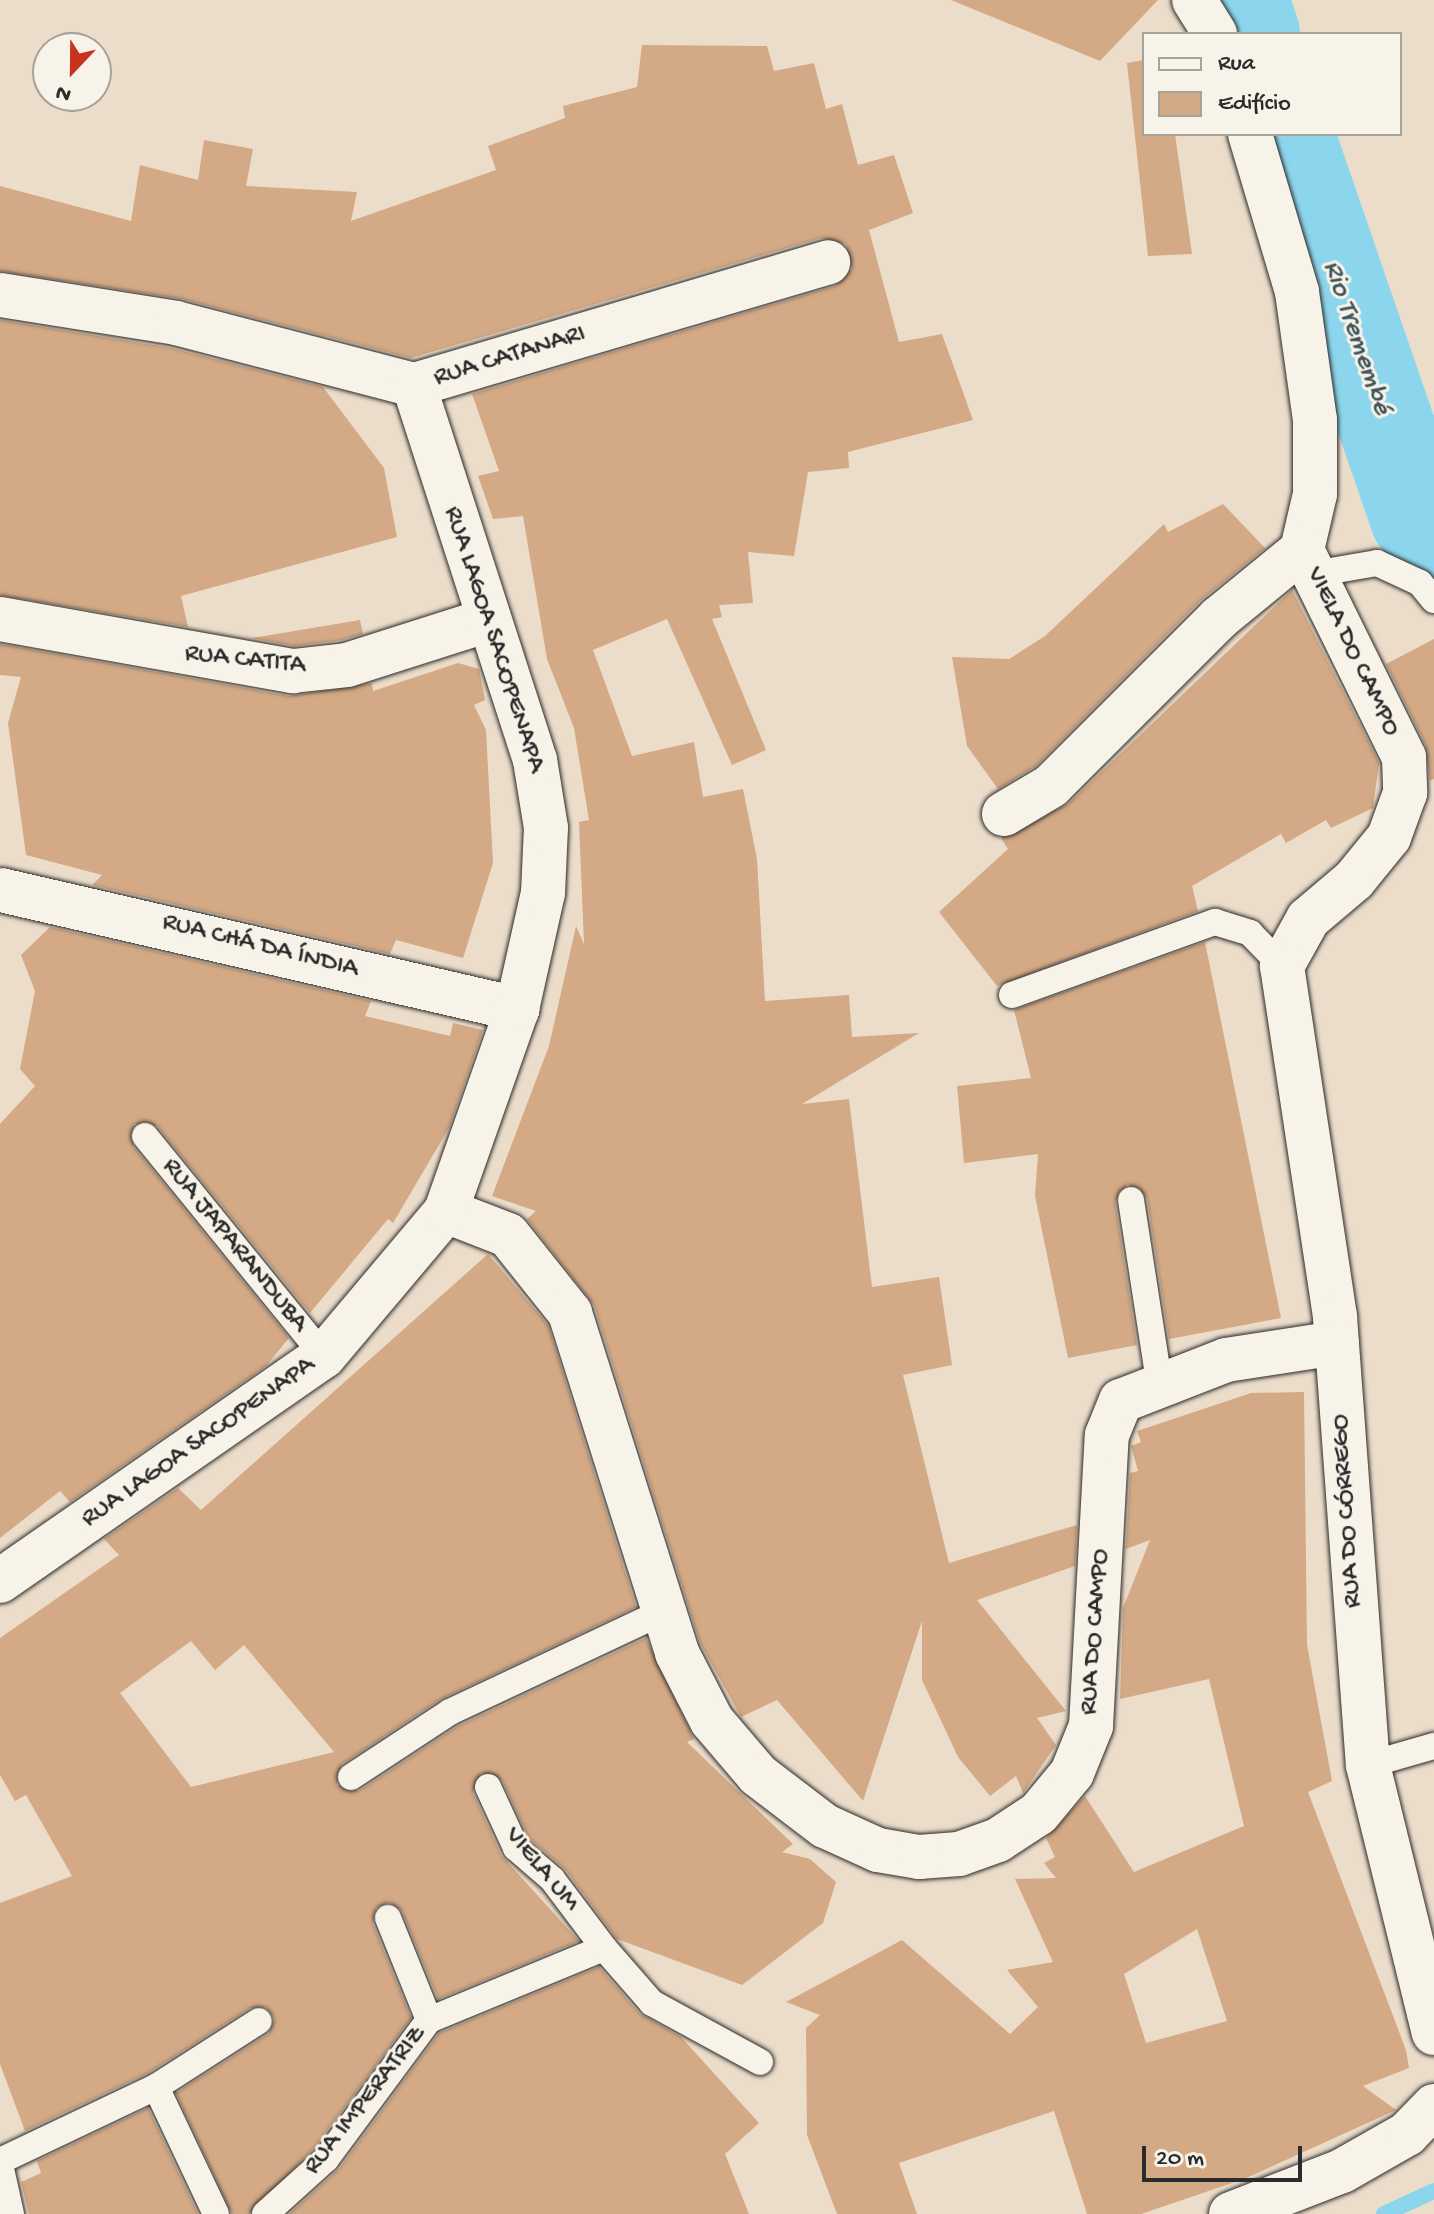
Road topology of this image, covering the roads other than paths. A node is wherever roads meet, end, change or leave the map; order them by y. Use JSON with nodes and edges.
{"nodes":[{"id":1,"x":1194,"y":0,"type":"edge"},
{"id":2,"x":1214,"y":32,"type":"edge"},
{"id":3,"x":1251,"y":136,"type":"edge"},
{"id":4,"x":828,"y":262,"type":"dead end"},
{"id":5,"x":0,"y":295,"type":"edge"},
{"id":6,"x":414,"y":385,"type":"junction"},
{"id":7,"x":1308,"y":562,"type":"junction"},
{"id":8,"x":1434,"y":600,"type":"edge"},
{"id":9,"x":0,"y":621,"type":"edge"},
{"id":10,"x":485,"y":621,"type":"junction"},
{"id":11,"x":1004,"y":814,"type":"dead end"},
{"id":12,"x":0,"y":895,"type":"edge"},
{"id":13,"x":1282,"y":966,"type":"junction"},
{"id":14,"x":1012,"y":995,"type":"dead end"},
{"id":15,"x":517,"y":1009,"type":"junction"},
{"id":16,"x":145,"y":1136,"type":"dead end"},
{"id":17,"x":1131,"y":1200,"type":"dead end"},
{"id":18,"x":446,"y":1211,"type":"junction"},
{"id":19,"x":1337,"y":1343,"type":"junction"},
{"id":20,"x":324,"y":1356,"type":"junction"},
{"id":21,"x":1159,"y":1381,"type":"junction"},
{"id":22,"x":0,"y":1581,"type":"edge"},
{"id":23,"x":665,"y":1611,"type":"junction"},
{"id":24,"x":1434,"y":1746,"type":"edge"},
{"id":25,"x":1368,"y":1765,"type":"junction"},
{"id":26,"x":351,"y":1777,"type":"dead end"},
{"id":27,"x":488,"y":1787,"type":"dead end"},
{"id":28,"x":388,"y":1918,"type":"dead end"},
{"id":29,"x":604,"y":1948,"type":"junction"},
{"id":30,"x":429,"y":2020,"type":"junction"},
{"id":31,"x":259,"y":2021,"type":"dead end"},
{"id":32,"x":1434,"y":2033,"type":"edge"},
{"id":33,"x":760,"y":2062,"type":"dead end"},
{"id":34,"x":156,"y":2087,"type":"junction"},
{"id":35,"x":1434,"y":2106,"type":"edge"},
{"id":36,"x":0,"y":2163,"type":"edge"},
{"id":37,"x":11,"y":2214,"type":"edge"},
{"id":38,"x":216,"y":2214,"type":"edge"},
{"id":39,"x":265,"y":2214,"type":"edge"},
{"id":40,"x":1231,"y":2214,"type":"edge"}],
"edges":[{"from":1,"to":2,"type":"street"},
{"from":3,"to":7,"type":"street"},
{"from":4,"to":6,"type":"street","name":"RUA CATANARI"},
{"from":5,"to":6,"type":"street","name":"RUA CATANARI"},
{"from":6,"to":10,"type":"street","name":"RUA LAGOA SACOPENAPA"},
{"from":7,"to":8,"type":"lane"},
{"from":7,"to":11,"type":"street","name":"VIELA DO CAMPO"},
{"from":7,"to":13,"type":"street","name":"VIELA DO CAMPO"},
{"from":9,"to":10,"type":"street","name":"RUA CATITA"},
{"from":10,"to":15,"type":"street","name":"RUA LAGOA SACOPENAPA"},
{"from":12,"to":15,"type":"street","name":"RUA CHÁ DA ÍNDIA"},
{"from":13,"to":14,"type":"lane"},
{"from":13,"to":19,"type":"street"},
{"from":15,"to":18,"type":"street","name":"RUA LAGOA SACOPENAPA"},
{"from":16,"to":20,"type":"lane","name":"RUA JAPARANDUBA"},
{"from":17,"to":21,"type":"lane"},
{"from":18,"to":20,"type":"street","name":"RUA LAGOA SACOPENAPA"},
{"from":18,"to":23,"type":"street","name":"RUA DO CAMPO"},
{"from":19,"to":21,"type":"street","name":"RUA DO CAMPO"},
{"from":19,"to":25,"type":"street","name":"RUA DO CÓRREGO"},
{"from":20,"to":22,"type":"street","name":"RUA LAGOA SACOPENAPA"},
{"from":21,"to":23,"type":"street","name":"RUA DO CAMPO"},
{"from":23,"to":26,"type":"lane"},
{"from":24,"to":25,"type":"lane"},
{"from":25,"to":32,"type":"street","name":"RUA DO CÓRREGO"},
{"from":27,"to":29,"type":"lane","name":"VIELA UM"},
{"from":28,"to":30,"type":"lane"},
{"from":29,"to":30,"type":"lane","name":"RUA IMPERATRIZ"},
{"from":29,"to":33,"type":"lane"},
{"from":30,"to":39,"type":"lane","name":"RUA IMPERATRIZ"},
{"from":31,"to":34,"type":"lane"},
{"from":34,"to":36,"type":"lane"},
{"from":34,"to":38,"type":"lane"},
{"from":35,"to":40,"type":"street"},
{"from":36,"to":37,"type":"lane"}]}
